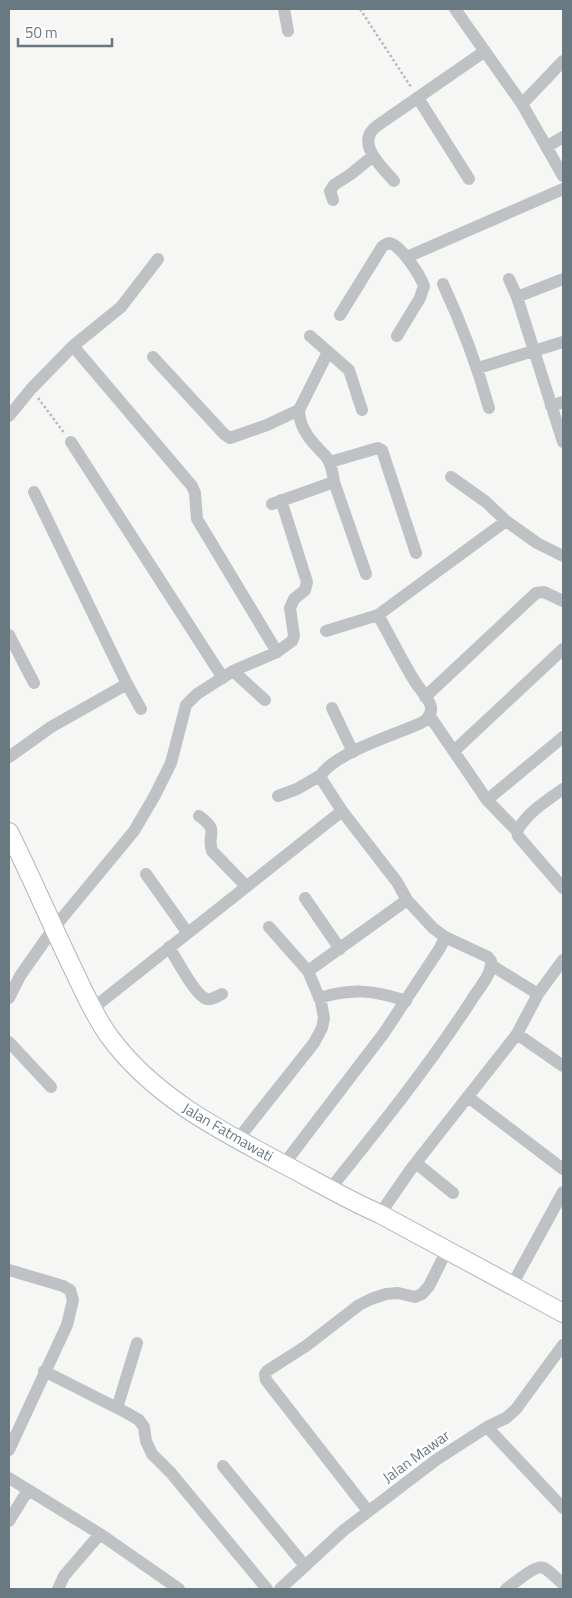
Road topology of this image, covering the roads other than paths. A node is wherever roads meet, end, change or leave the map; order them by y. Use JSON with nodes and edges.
{"nodes":[{"id":1,"x":284,"y":9,"type":"edge"},
{"id":2,"x":455,"y":9,"type":"edge"},
{"id":3,"x":288,"y":31,"type":"dead end"},
{"id":4,"x":485,"y":51,"type":"junction"},
{"id":5,"x":563,"y":61,"type":"edge"},
{"id":6,"x":418,"y":98,"type":"junction"},
{"id":7,"x":522,"y":104,"type":"junction"},
{"id":8,"x":563,"y":137,"type":"edge"},
{"id":9,"x":548,"y":146,"type":"junction"},
{"id":10,"x":373,"y":156,"type":"junction"},
{"id":11,"x":563,"y":176,"type":"edge"},
{"id":12,"x":469,"y":178,"type":"dead end"},
{"id":13,"x":394,"y":181,"type":"dead end"},
{"id":14,"x":563,"y":190,"type":"edge"},
{"id":15,"x":333,"y":200,"type":"dead end"},
{"id":16,"x":158,"y":258,"type":"dead end"},
{"id":17,"x":407,"y":258,"type":"junction"},
{"id":18,"x":509,"y":279,"type":"dead end"},
{"id":19,"x":563,"y":279,"type":"edge"},
{"id":20,"x":443,"y":284,"type":"dead end"},
{"id":21,"x":517,"y":296,"type":"junction"},
{"id":22,"x":340,"y":315,"type":"dead end"},
{"id":23,"x":310,"y":336,"type":"dead end"},
{"id":24,"x":397,"y":336,"type":"dead end"},
{"id":25,"x":563,"y":342,"type":"edge"},
{"id":26,"x":73,"y":346,"type":"junction"},
{"id":27,"x":533,"y":350,"type":"junction"},
{"id":28,"x":328,"y":352,"type":"junction"},
{"id":29,"x":153,"y":357,"type":"dead end"},
{"id":30,"x":478,"y":368,"type":"junction"},
{"id":31,"x":557,"y":404,"type":"edge"},
{"id":32,"x":489,"y":408,"type":"dead end"},
{"id":33,"x":299,"y":410,"type":"junction"},
{"id":34,"x":362,"y":410,"type":"dead end"},
{"id":35,"x":9,"y":416,"type":"edge"},
{"id":36,"x":71,"y":442,"type":"road end"},
{"id":37,"x":563,"y":442,"type":"edge"},
{"id":38,"x":330,"y":462,"type":"junction"},
{"id":39,"x":451,"y":477,"type":"dead end"},
{"id":40,"x":334,"y":482,"type":"junction"},
{"id":41,"x":34,"y":492,"type":"dead end"},
{"id":42,"x":506,"y":521,"type":"junction"},
{"id":43,"x":416,"y":553,"type":"dead end"},
{"id":44,"x":563,"y":556,"type":"edge"},
{"id":45,"x":366,"y":574,"type":"dead end"},
{"id":46,"x":563,"y":601,"type":"edge"},
{"id":47,"x":378,"y":615,"type":"junction"},
{"id":48,"x":326,"y":631,"type":"dead end"},
{"id":49,"x":9,"y":635,"type":"edge"},
{"id":50,"x":563,"y":649,"type":"edge"},
{"id":51,"x":277,"y":652,"type":"junction"},
{"id":52,"x":228,"y":675,"type":"junction"},
{"id":53,"x":34,"y":682,"type":"dead end"},
{"id":54,"x":127,"y":684,"type":"junction"},
{"id":55,"x":425,"y":697,"type":"junction"},
{"id":56,"x":265,"y":700,"type":"dead end"},
{"id":57,"x":332,"y":708,"type":"dead end"},
{"id":58,"x":141,"y":709,"type":"dead end"},
{"id":59,"x":430,"y":715,"type":"junction"},
{"id":60,"x":563,"y":737,"type":"edge"},
{"id":61,"x":454,"y":751,"type":"junction"},
{"id":62,"x":353,"y":752,"type":"junction"},
{"id":63,"x":9,"y":757,"type":"edge"},
{"id":64,"x":321,"y":775,"type":"junction"},
{"id":65,"x":563,"y":790,"type":"edge"},
{"id":66,"x":278,"y":796,"type":"dead end"},
{"id":67,"x":487,"y":800,"type":"junction"},
{"id":68,"x":342,"y":811,"type":"junction"},
{"id":69,"x":199,"y":816,"type":"dead end"},
{"id":70,"x":516,"y":831,"type":"junction"},
{"id":71,"x":9,"y":832,"type":"edge"},
{"id":72,"x":146,"y":874,"type":"dead end"},
{"id":73,"x":246,"y":886,"type":"junction"},
{"id":74,"x":563,"y":888,"type":"edge"},
{"id":75,"x":305,"y":898,"type":"dead end"},
{"id":76,"x":408,"y":900,"type":"junction"},
{"id":77,"x":269,"y":927,"type":"dead end"},
{"id":78,"x":53,"y":929,"type":"junction"},
{"id":79,"x":187,"y":932,"type":"junction"},
{"id":80,"x":444,"y":937,"type":"junction"},
{"id":81,"x":169,"y":947,"type":"junction"},
{"id":82,"x":340,"y":948,"type":"junction"},
{"id":83,"x":563,"y":960,"type":"edge"},
{"id":84,"x":492,"y":965,"type":"junction"},
{"id":85,"x":308,"y":971,"type":"junction"},
{"id":86,"x":222,"y":994,"type":"dead end"},
{"id":87,"x":538,"y":994,"type":"junction"},
{"id":88,"x":9,"y":998,"type":"edge"},
{"id":89,"x":319,"y":998,"type":"junction"},
{"id":90,"x":406,"y":1002,"type":"junction"},
{"id":91,"x":92,"y":1009,"type":"junction"},
{"id":92,"x":516,"y":1034,"type":"junction"},
{"id":93,"x":9,"y":1042,"type":"edge"},
{"id":94,"x":563,"y":1066,"type":"edge"},
{"id":95,"x":50,"y":1087,"type":"dead end"},
{"id":96,"x":468,"y":1097,"type":"junction"},
{"id":97,"x":238,"y":1139,"type":"junction"},
{"id":98,"x":416,"y":1163,"type":"junction"},
{"id":99,"x":284,"y":1164,"type":"junction"},
{"id":100,"x":563,"y":1169,"type":"edge"},
{"id":101,"x":330,"y":1189,"type":"junction"},
{"id":102,"x":453,"y":1193,"type":"dead end"},
{"id":103,"x":562,"y":1199,"type":"edge"},
{"id":104,"x":380,"y":1214,"type":"junction"},
{"id":105,"x":447,"y":1250,"type":"junction"},
{"id":106,"x":9,"y":1270,"type":"edge"},
{"id":107,"x":512,"y":1285,"type":"junction"},
{"id":108,"x":563,"y":1313,"type":"edge"},
{"id":109,"x":137,"y":1343,"type":"dead end"},
{"id":110,"x":563,"y":1345,"type":"edge"},
{"id":111,"x":44,"y":1371,"type":"junction"},
{"id":112,"x":117,"y":1408,"type":"junction"},
{"id":113,"x":487,"y":1428,"type":"junction"},
{"id":114,"x":9,"y":1450,"type":"edge"},
{"id":115,"x":223,"y":1466,"type":"dead end"},
{"id":116,"x":9,"y":1478,"type":"edge"},
{"id":117,"x":28,"y":1490,"type":"junction"},
{"id":118,"x":563,"y":1508,"type":"edge"},
{"id":119,"x":368,"y":1512,"type":"junction"},
{"id":120,"x":9,"y":1521,"type":"edge"},
{"id":121,"x":100,"y":1534,"type":"junction"},
{"id":122,"x":305,"y":1566,"type":"junction"},
{"id":123,"x":563,"y":1584,"type":"edge"},
{"id":124,"x":58,"y":1589,"type":"edge"},
{"id":125,"x":179,"y":1589,"type":"edge"},
{"id":126,"x":267,"y":1589,"type":"edge"},
{"id":127,"x":280,"y":1589,"type":"edge"},
{"id":128,"x":506,"y":1589,"type":"edge"}],
"edges":[{"from":1,"to":3,"type":"street"},
{"from":2,"to":4,"type":"street"},
{"from":4,"to":6,"type":"street"},
{"from":4,"to":7,"type":"street"},
{"from":5,"to":7,"type":"street"},
{"from":6,"to":10,"type":"street"},
{"from":6,"to":12,"type":"street"},
{"from":7,"to":9,"type":"street"},
{"from":8,"to":9,"type":"street"},
{"from":9,"to":11,"type":"street"},
{"from":10,"to":13,"type":"street"},
{"from":10,"to":15,"type":"street"},
{"from":14,"to":17,"type":"street"},
{"from":16,"to":26,"type":"street"},
{"from":17,"to":22,"type":"street"},
{"from":17,"to":24,"type":"street"},
{"from":18,"to":21,"type":"street"},
{"from":19,"to":21,"type":"street"},
{"from":20,"to":30,"type":"street"},
{"from":21,"to":27,"type":"street"},
{"from":23,"to":28,"type":"street"},
{"from":25,"to":27,"type":"street"},
{"from":26,"to":35,"type":"street"},
{"from":26,"to":51,"type":"street"},
{"from":27,"to":30,"type":"street"},
{"from":27,"to":31,"type":"street"},
{"from":28,"to":33,"type":"street"},
{"from":28,"to":34,"type":"street"},
{"from":29,"to":33,"type":"street"},
{"from":30,"to":32,"type":"street"},
{"from":31,"to":37,"type":"street"},
{"from":33,"to":38,"type":"street"},
{"from":36,"to":52,"type":"street"},
{"from":38,"to":40,"type":"street"},
{"from":38,"to":43,"type":"street"},
{"from":39,"to":42,"type":"street"},
{"from":40,"to":45,"type":"street"},
{"from":40,"to":51,"type":"street"},
{"from":41,"to":54,"type":"street"},
{"from":42,"to":44,"type":"street"},
{"from":42,"to":47,"type":"street"},
{"from":46,"to":55,"type":"street"},
{"from":47,"to":48,"type":"street"},
{"from":47,"to":55,"type":"street"},
{"from":49,"to":53,"type":"street"},
{"from":50,"to":61,"type":"street"},
{"from":51,"to":52,"type":"street"},
{"from":52,"to":56,"type":"street"},
{"from":52,"to":78,"type":"street"},
{"from":54,"to":58,"type":"street"},
{"from":54,"to":63,"type":"street"},
{"from":55,"to":59,"type":"street"},
{"from":57,"to":62,"type":"street"},
{"from":59,"to":61,"type":"street"},
{"from":59,"to":62,"type":"street"},
{"from":60,"to":67,"type":"street"},
{"from":61,"to":67,"type":"street"},
{"from":62,"to":64,"type":"street"},
{"from":64,"to":66,"type":"street"},
{"from":64,"to":68,"type":"street"},
{"from":65,"to":70,"type":"street"},
{"from":67,"to":70,"type":"street"},
{"from":68,"to":73,"type":"street"},
{"from":68,"to":76,"type":"street"},
{"from":69,"to":73,"type":"street"},
{"from":70,"to":74,"type":"street"},
{"from":71,"to":78,"type":"street","name":"Jalan Fatmawati"},
{"from":72,"to":79,"type":"street"},
{"from":73,"to":79,"type":"street"},
{"from":75,"to":82,"type":"street"},
{"from":76,"to":80,"type":"street"},
{"from":76,"to":82,"type":"street"},
{"from":77,"to":85,"type":"street"},
{"from":78,"to":88,"type":"street"},
{"from":78,"to":91,"type":"street","name":"Jalan Fatmawati"},
{"from":79,"to":81,"type":"street"},
{"from":80,"to":84,"type":"street"},
{"from":80,"to":90,"type":"street"},
{"from":81,"to":86,"type":"street"},
{"from":81,"to":91,"type":"street"},
{"from":82,"to":85,"type":"street"},
{"from":83,"to":87,"type":"street"},
{"from":84,"to":87,"type":"street"},
{"from":84,"to":101,"type":"street"},
{"from":85,"to":89,"type":"street"},
{"from":87,"to":92,"type":"street"},
{"from":89,"to":90,"type":"street"},
{"from":89,"to":97,"type":"street"},
{"from":90,"to":99,"type":"street"},
{"from":91,"to":97,"type":"street","name":"Jalan Fatmawati"},
{"from":92,"to":94,"type":"street"},
{"from":92,"to":96,"type":"street"},
{"from":93,"to":95,"type":"street"},
{"from":96,"to":98,"type":"street"},
{"from":96,"to":100,"type":"street"},
{"from":97,"to":99,"type":"street","name":"Jalan Fatmawati"},
{"from":98,"to":102,"type":"street"},
{"from":98,"to":104,"type":"street"},
{"from":99,"to":101,"type":"street","name":"Jalan Fatmawati"},
{"from":101,"to":104,"type":"street","name":"Jalan Fatmawati"},
{"from":103,"to":107,"type":"street"},
{"from":104,"to":105,"type":"street","name":"Jalan Fatmawati"},
{"from":105,"to":107,"type":"street","name":"Jalan Fatmawati"},
{"from":105,"to":119,"type":"street"},
{"from":106,"to":111,"type":"street"},
{"from":107,"to":108,"type":"street","name":"Jalan Fatmawati"},
{"from":109,"to":112,"type":"street"},
{"from":110,"to":113,"type":"street","name":"Jalan Mawar"},
{"from":111,"to":112,"type":"street"},
{"from":111,"to":114,"type":"street"},
{"from":112,"to":126,"type":"street"},
{"from":113,"to":118,"type":"street"},
{"from":113,"to":119,"type":"street","name":"Jalan Mawar"},
{"from":115,"to":122,"type":"street"},
{"from":116,"to":117,"type":"street"},
{"from":117,"to":120,"type":"street"},
{"from":117,"to":121,"type":"street"},
{"from":119,"to":122,"type":"street","name":"Jalan Mawar"},
{"from":121,"to":124,"type":"street"},
{"from":121,"to":125,"type":"street"},
{"from":122,"to":127,"type":"street","name":"Jalan Mawar"},
{"from":123,"to":128,"type":"street"}]}
